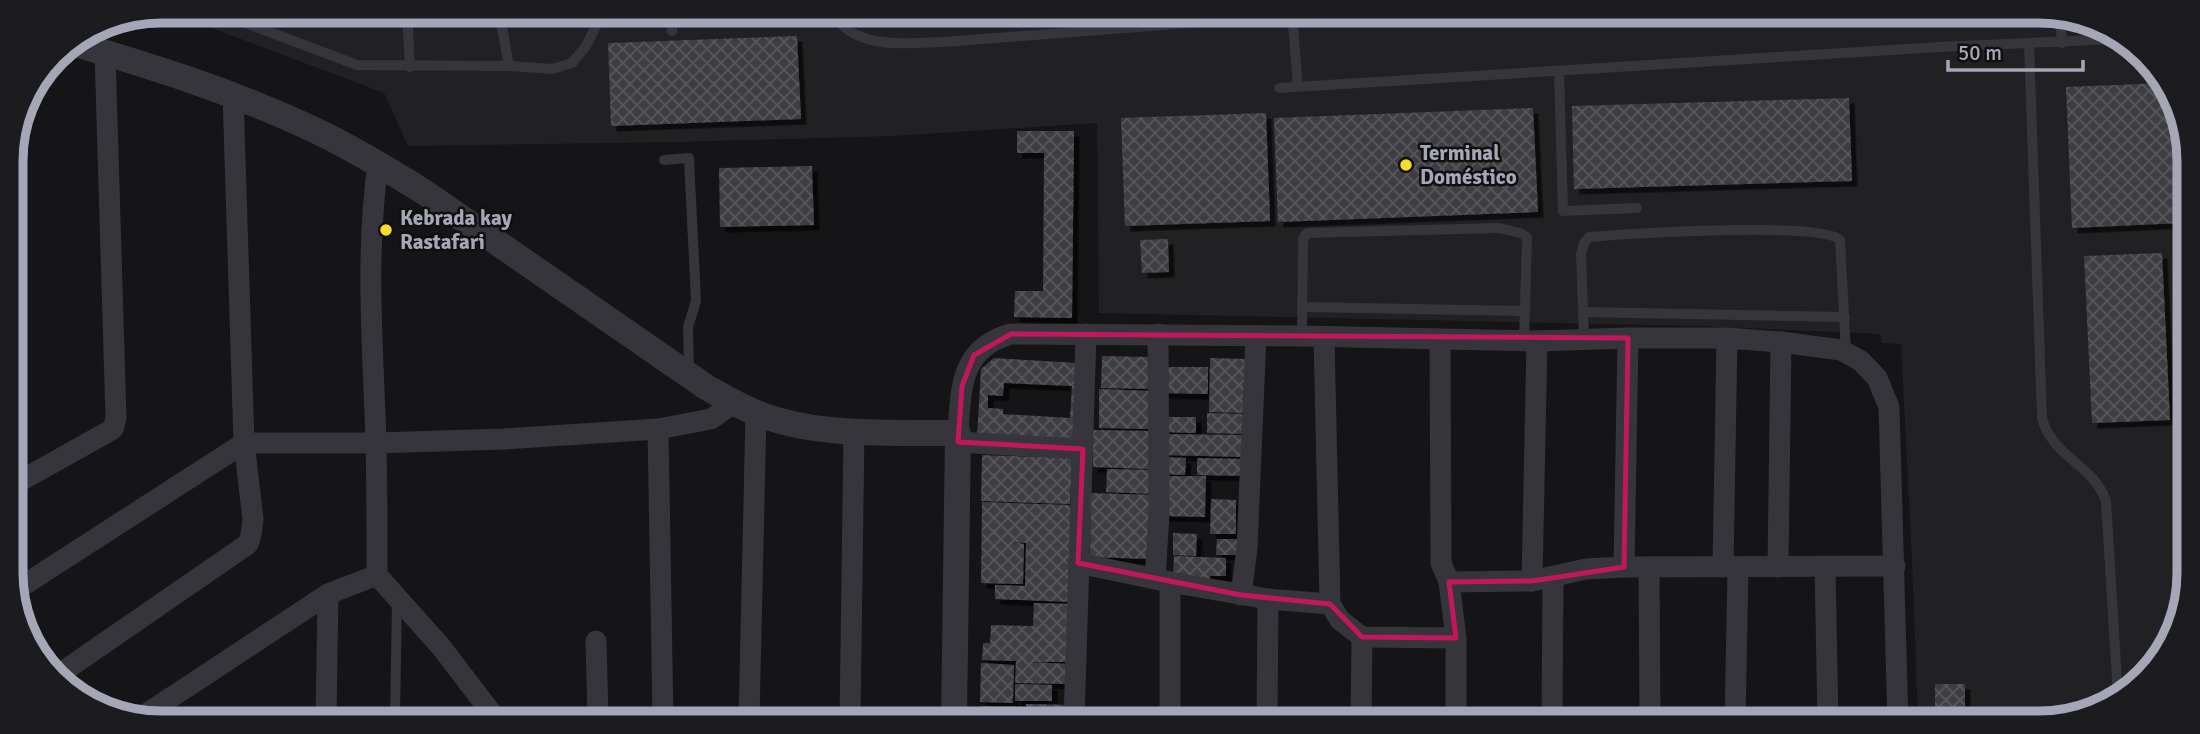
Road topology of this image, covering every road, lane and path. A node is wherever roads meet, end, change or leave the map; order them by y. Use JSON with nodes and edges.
{"nodes":[{"id":1,"x":246,"y":23,"type":"edge"},
{"id":2,"x":408,"y":23,"type":"edge"},
{"id":3,"x":501,"y":23,"type":"edge"},
{"id":4,"x":598,"y":23,"type":"edge"},
{"id":5,"x":672,"y":23,"type":"edge"},
{"id":6,"x":841,"y":23,"type":"edge"},
{"id":7,"x":1180,"y":23,"type":"edge"},
{"id":8,"x":1293,"y":23,"type":"edge"},
{"id":9,"x":2061,"y":24,"type":"edge"},
{"id":10,"x":672,"y":31,"type":"dead end"},
{"id":11,"x":2105,"y":40,"type":"edge"},
{"id":12,"x":2062,"y":43,"type":"junction"},
{"id":13,"x":2029,"y":44,"type":"junction"},
{"id":14,"x":84,"y":46,"type":"edge"},
{"id":15,"x":105,"y":52,"type":"junction"},
{"id":16,"x":509,"y":66,"type":"junction"},
{"id":17,"x":410,"y":67,"type":"junction"},
{"id":18,"x":1559,"y":71,"type":"junction"},
{"id":19,"x":1298,"y":86,"type":"junction"},
{"id":20,"x":1279,"y":88,"type":"dead end"},
{"id":21,"x":233,"y":95,"type":"junction"},
{"id":22,"x":664,"y":160,"type":"dead end"},
{"id":23,"x":378,"y":164,"type":"junction"},
{"id":24,"x":1637,"y":208,"type":"dead end"},
{"id":25,"x":1302,"y":307,"type":"junction"},
{"id":26,"x":1525,"y":311,"type":"junction"},
{"id":27,"x":1583,"y":312,"type":"junction"},
{"id":28,"x":1845,"y":317,"type":"junction"},
{"id":29,"x":1086,"y":334,"type":"junction"},
{"id":30,"x":1158,"y":334,"type":"junction"},
{"id":31,"x":1256,"y":336,"type":"junction"},
{"id":32,"x":1302,"y":336,"type":"junction"},
{"id":33,"x":1324,"y":337,"type":"junction"},
{"id":34,"x":1628,"y":338,"type":"junction"},
{"id":35,"x":1727,"y":338,"type":"junction"},
{"id":36,"x":1440,"y":340,"type":"junction"},
{"id":37,"x":1584,"y":340,"type":"junction"},
{"id":38,"x":1530,"y":341,"type":"junction"},
{"id":39,"x":1781,"y":342,"type":"junction"},
{"id":40,"x":1846,"y":352,"type":"junction"},
{"id":41,"x":690,"y":376,"type":"junction"},
{"id":42,"x":745,"y":408,"type":"junction"},
{"id":43,"x":658,"y":429,"type":"junction"},
{"id":44,"x":854,"y":431,"type":"junction"},
{"id":45,"x":958,"y":437,"type":"junction"},
{"id":46,"x":244,"y":443,"type":"junction"},
{"id":47,"x":376,"y":443,"type":"junction"},
{"id":48,"x":1083,"y":449,"type":"junction"},
{"id":49,"x":23,"y":471,"type":"edge"},
{"id":50,"x":1078,"y":563,"type":"junction"},
{"id":51,"x":1895,"y":566,"type":"junction"},
{"id":52,"x":1624,"y":567,"type":"junction"},
{"id":53,"x":1649,"y":567,"type":"junction"},
{"id":54,"x":1730,"y":567,"type":"junction"},
{"id":55,"x":1778,"y":567,"type":"junction"},
{"id":56,"x":1825,"y":567,"type":"junction"},
{"id":57,"x":377,"y":575,"type":"junction"},
{"id":58,"x":1553,"y":577,"type":"junction"},
{"id":59,"x":1163,"y":581,"type":"junction"},
{"id":60,"x":1532,"y":581,"type":"junction"},
{"id":61,"x":1449,"y":582,"type":"junction"},
{"id":62,"x":24,"y":585,"type":"edge"},
{"id":63,"x":328,"y":594,"type":"junction"},
{"id":64,"x":1241,"y":594,"type":"junction"},
{"id":65,"x":397,"y":596,"type":"junction"},
{"id":66,"x":1268,"y":599,"type":"junction"},
{"id":67,"x":1330,"y":604,"type":"junction"},
{"id":68,"x":1362,"y":637,"type":"junction"},
{"id":69,"x":1456,"y":638,"type":"junction"},
{"id":70,"x":596,"y":641,"type":"dead end"},
{"id":71,"x":63,"y":671,"type":"edge"},
{"id":72,"x":2117,"y":687,"type":"edge"},
{"id":73,"x":151,"y":711,"type":"edge"},
{"id":74,"x":326,"y":711,"type":"edge"},
{"id":75,"x":395,"y":711,"type":"edge"},
{"id":76,"x":490,"y":711,"type":"edge"},
{"id":77,"x":598,"y":711,"type":"edge"},
{"id":78,"x":663,"y":711,"type":"edge"},
{"id":79,"x":749,"y":711,"type":"edge"},
{"id":80,"x":850,"y":711,"type":"edge"},
{"id":81,"x":954,"y":711,"type":"edge"},
{"id":82,"x":1074,"y":711,"type":"edge"},
{"id":83,"x":1170,"y":711,"type":"edge"},
{"id":84,"x":1267,"y":711,"type":"edge"},
{"id":85,"x":1361,"y":711,"type":"edge"},
{"id":86,"x":1456,"y":711,"type":"edge"},
{"id":87,"x":1552,"y":711,"type":"edge"},
{"id":88,"x":1650,"y":711,"type":"edge"},
{"id":89,"x":1735,"y":711,"type":"edge"},
{"id":90,"x":1828,"y":711,"type":"edge"},
{"id":91,"x":1898,"y":711,"type":"edge"}],
"edges":[{"from":1,"to":17,"type":"lane"},
{"from":2,"to":17,"type":"lane"},
{"from":3,"to":16,"type":"lane"},
{"from":4,"to":16,"type":"lane"},
{"from":5,"to":10,"type":"lane"},
{"from":6,"to":7,"type":"lane"},
{"from":8,"to":19,"type":"lane"},
{"from":9,"to":12,"type":"lane"},
{"from":11,"to":12,"type":"lane"},
{"from":12,"to":13,"type":"lane"},
{"from":13,"to":18,"type":"lane"},
{"from":13,"to":72,"type":"lane"},
{"from":14,"to":15,"type":"street"},
{"from":15,"to":21,"type":"street"},
{"from":15,"to":49,"type":"street"},
{"from":16,"to":17,"type":"lane"},
{"from":18,"to":19,"type":"lane"},
{"from":18,"to":24,"type":"lane"},
{"from":19,"to":20,"type":"lane"},
{"from":21,"to":23,"type":"street"},
{"from":21,"to":46,"type":"street"},
{"from":22,"to":41,"type":"lane"},
{"from":23,"to":41,"type":"street"},
{"from":23,"to":47,"type":"street"},
{"from":25,"to":26,"type":"lane"},
{"from":25,"to":26,"type":"lane"},
{"from":25,"to":32,"type":"lane"},
{"from":26,"to":38,"type":"lane"},
{"from":27,"to":28,"type":"lane"},
{"from":27,"to":28,"type":"lane"},
{"from":27,"to":37,"type":"lane"},
{"from":28,"to":40,"type":"lane"},
{"from":29,"to":30,"type":"street"},
{"from":29,"to":45,"type":"street"},
{"from":29,"to":48,"type":"street"},
{"from":30,"to":31,"type":"street"},
{"from":30,"to":59,"type":"street"},
{"from":31,"to":32,"type":"street"},
{"from":31,"to":64,"type":"street"},
{"from":32,"to":33,"type":"street"},
{"from":33,"to":36,"type":"street"},
{"from":33,"to":67,"type":"street"},
{"from":34,"to":35,"type":"street"},
{"from":34,"to":37,"type":"street"},
{"from":34,"to":52,"type":"street"},
{"from":35,"to":39,"type":"street"},
{"from":35,"to":54,"type":"street"},
{"from":36,"to":38,"type":"street"},
{"from":36,"to":61,"type":"street"},
{"from":37,"to":38,"type":"street"},
{"from":38,"to":60,"type":"street"},
{"from":39,"to":40,"type":"street"},
{"from":39,"to":55,"type":"street"},
{"from":40,"to":51,"type":"street"},
{"from":41,"to":42,"type":"street"},
{"from":42,"to":43,"type":"street"},
{"from":42,"to":44,"type":"street"},
{"from":42,"to":79,"type":"street"},
{"from":43,"to":47,"type":"street"},
{"from":43,"to":78,"type":"street"},
{"from":44,"to":45,"type":"street"},
{"from":44,"to":80,"type":"street"},
{"from":45,"to":48,"type":"street"},
{"from":45,"to":81,"type":"street"},
{"from":46,"to":47,"type":"street"},
{"from":46,"to":62,"type":"street"},
{"from":46,"to":71,"type":"street"},
{"from":47,"to":57,"type":"street"},
{"from":48,"to":50,"type":"street"},
{"from":50,"to":59,"type":"street"},
{"from":50,"to":82,"type":"street"},
{"from":51,"to":56,"type":"street"},
{"from":51,"to":91,"type":"street"},
{"from":52,"to":53,"type":"street"},
{"from":52,"to":58,"type":"street"},
{"from":53,"to":54,"type":"street"},
{"from":53,"to":88,"type":"street"},
{"from":54,"to":55,"type":"street"},
{"from":54,"to":89,"type":"street"},
{"from":55,"to":56,"type":"street"},
{"from":56,"to":90,"type":"street"},
{"from":57,"to":63,"type":"street"},
{"from":57,"to":65,"type":"street"},
{"from":58,"to":60,"type":"street"},
{"from":58,"to":87,"type":"street"},
{"from":59,"to":64,"type":"street"},
{"from":59,"to":83,"type":"street"},
{"from":60,"to":61,"type":"street"},
{"from":61,"to":69,"type":"street"},
{"from":63,"to":73,"type":"street"},
{"from":63,"to":74,"type":"street"},
{"from":64,"to":66,"type":"street"},
{"from":65,"to":75,"type":"lane"},
{"from":65,"to":76,"type":"street"},
{"from":66,"to":67,"type":"street"},
{"from":66,"to":84,"type":"street"},
{"from":67,"to":68,"type":"street"},
{"from":68,"to":69,"type":"street"},
{"from":68,"to":85,"type":"street"},
{"from":69,"to":86,"type":"street"},
{"from":70,"to":77,"type":"street"}]}
